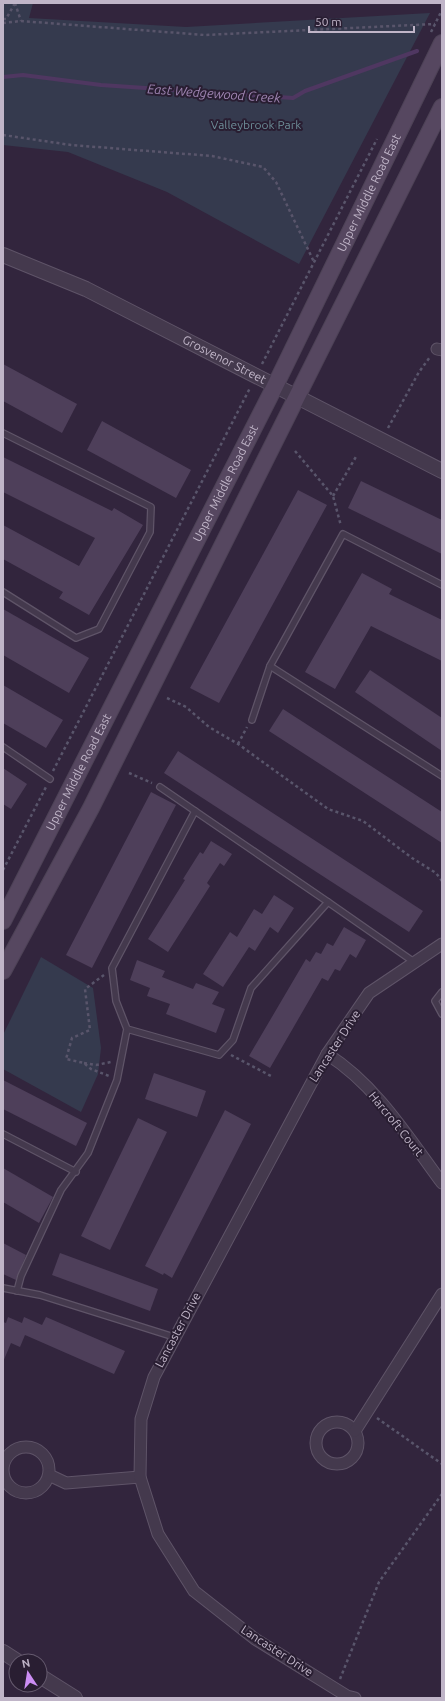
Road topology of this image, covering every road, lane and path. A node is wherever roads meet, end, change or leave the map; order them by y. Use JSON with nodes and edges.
{"nodes":[{"id":1,"x":15,"y":3,"type":"edge"},
{"id":2,"x":442,"y":10,"type":"edge"},
{"id":3,"x":3,"y":19,"type":"edge"},
{"id":4,"x":21,"y":21,"type":"junction"},
{"id":5,"x":3,"y":23,"type":"edge"},
{"id":6,"x":435,"y":24,"type":"junction"},
{"id":7,"x":435,"y":41,"type":"edge"},
{"id":8,"x":442,"y":107,"type":"edge"},
{"id":9,"x":3,"y":135,"type":"edge"},
{"id":10,"x":378,"y":136,"type":"dead end"},
{"id":11,"x":3,"y":255,"type":"edge"},
{"id":12,"x":315,"y":263,"type":"junction"},
{"id":13,"x":439,"y":349,"type":"edge"},
{"id":14,"x":256,"y":376,"type":"junction"},
{"id":15,"x":275,"y":386,"type":"junction"},
{"id":16,"x":296,"y":396,"type":"junction"},
{"id":17,"x":3,"y":433,"type":"edge"},
{"id":18,"x":382,"y":440,"type":"junction"},
{"id":19,"x":295,"y":451,"type":"dead end"},
{"id":20,"x":357,"y":455,"type":"dead end"},
{"id":21,"x":442,"y":471,"type":"edge"},
{"id":22,"x":333,"y":496,"type":"junction"},
{"id":23,"x":343,"y":534,"type":"junction"},
{"id":24,"x":442,"y":585,"type":"edge"},
{"id":25,"x":3,"y":592,"type":"edge"},
{"id":26,"x":270,"y":666,"type":"junction"},
{"id":27,"x":167,"y":698,"type":"dead end"},
{"id":28,"x":252,"y":720,"type":"joint"},
{"id":29,"x":238,"y":744,"type":"junction"},
{"id":30,"x":3,"y":747,"type":"edge"},
{"id":31,"x":129,"y":773,"type":"dead end"},
{"id":32,"x":442,"y":776,"type":"edge"},
{"id":33,"x":50,"y":779,"type":"junction"},
{"id":34,"x":160,"y":787,"type":"joint"},
{"id":35,"x":195,"y":811,"type":"junction"},
{"id":36,"x":3,"y":870,"type":"edge"},
{"id":37,"x":442,"y":882,"type":"edge"},
{"id":38,"x":328,"y":902,"type":"junction"},
{"id":39,"x":3,"y":921,"type":"edge"},
{"id":40,"x":442,"y":944,"type":"edge"},
{"id":41,"x":415,"y":962,"type":"junction"},
{"id":42,"x":112,"y":968,"type":"junction"},
{"id":43,"x":3,"y":971,"type":"edge"},
{"id":44,"x":442,"y":992,"type":"edge"},
{"id":45,"x":442,"y":1014,"type":"edge"},
{"id":46,"x":127,"y":1029,"type":"junction"},
{"id":47,"x":224,"y":1050,"type":"junction"},
{"id":48,"x":326,"y":1054,"type":"junction"},
{"id":49,"x":121,"y":1061,"type":"junction"},
{"id":50,"x":84,"y":1063,"type":"junction"},
{"id":51,"x":271,"y":1076,"type":"dead end"},
{"id":52,"x":117,"y":1080,"type":"junction"},
{"id":53,"x":3,"y":1134,"type":"edge"},
{"id":54,"x":76,"y":1172,"type":"junction"},
{"id":55,"x":442,"y":1183,"type":"edge"},
{"id":56,"x":3,"y":1288,"type":"edge"},
{"id":57,"x":17,"y":1291,"type":"junction"},
{"id":58,"x":442,"y":1294,"type":"edge"},
{"id":59,"x":174,"y":1337,"type":"junction"},
{"id":60,"x":374,"y":1416,"type":"dead end"},
{"id":61,"x":355,"y":1431,"type":"dead end"},
{"id":62,"x":442,"y":1464,"type":"edge"},
{"id":63,"x":49,"y":1475,"type":"junction"},
{"id":64,"x":140,"y":1477,"type":"junction"},
{"id":65,"x":442,"y":1494,"type":"edge"},
{"id":66,"x":48,"y":1681,"type":"edge"},
{"id":67,"x":338,"y":1681,"type":"dead end"},
{"id":68,"x":349,"y":1697,"type":"edge"},
{"id":69,"x":75,"y":1698,"type":"edge"}],
"edges":[{"from":1,"to":3,"type":"path"},
{"from":1,"to":4,"type":"path"},
{"from":2,"to":6,"type":"path"},
{"from":4,"to":5,"type":"path"},
{"from":4,"to":6,"type":"path"},
{"from":6,"to":7,"type":"path"},
{"from":7,"to":15,"type":"main road","name":"Upper Middle Road East"},
{"from":8,"to":16,"type":"main road"},
{"from":9,"to":12,"type":"path"},
{"from":10,"to":12,"type":"path"},
{"from":11,"to":14,"type":"street","name":"Grosvenor Street"},
{"from":12,"to":14,"type":"path"},
{"from":13,"to":18,"type":"path"},
{"from":14,"to":15,"type":"street","name":"Grosvenor Street"},
{"from":14,"to":33,"type":"path"},
{"from":15,"to":16,"type":"street","name":"Grosvenor Street"},
{"from":15,"to":39,"type":"main road","name":"Upper Middle Road East"},
{"from":16,"to":18,"type":"street","name":"Grosvenor Street"},
{"from":16,"to":43,"type":"main road"},
{"from":17,"to":25,"type":"lane"},
{"from":18,"to":21,"type":"street","name":"Grosvenor Street"},
{"from":19,"to":22,"type":"path"},
{"from":20,"to":22,"type":"path"},
{"from":22,"to":23,"type":"path"},
{"from":23,"to":24,"type":"lane"},
{"from":23,"to":26,"type":"lane"},
{"from":26,"to":28,"type":"lane"},
{"from":26,"to":32,"type":"lane"},
{"from":27,"to":29,"type":"path"},
{"from":28,"to":29,"type":"path"},
{"from":29,"to":37,"type":"path"},
{"from":30,"to":33,"type":"lane"},
{"from":31,"to":34,"type":"path"},
{"from":33,"to":36,"type":"path"},
{"from":34,"to":35,"type":"lane"},
{"from":35,"to":38,"type":"lane"},
{"from":35,"to":42,"type":"lane"},
{"from":38,"to":41,"type":"lane"},
{"from":38,"to":47,"type":"lane"},
{"from":40,"to":41,"type":"street","name":"Lancaster Drive"},
{"from":41,"to":48,"type":"street","name":"Lancaster Drive"},
{"from":42,"to":46,"type":"lane"},
{"from":42,"to":50,"type":"path"},
{"from":44,"to":45,"type":"lane"},
{"from":46,"to":47,"type":"lane"},
{"from":46,"to":49,"type":"lane"},
{"from":47,"to":51,"type":"path"},
{"from":48,"to":55,"type":"street","name":"Harcroft Court"},
{"from":48,"to":59,"type":"street","name":"Lancaster Drive"},
{"from":49,"to":50,"type":"path"},
{"from":49,"to":52,"type":"lane"},
{"from":50,"to":52,"type":"path"},
{"from":52,"to":54,"type":"lane"},
{"from":53,"to":54,"type":"lane"},
{"from":54,"to":57,"type":"lane"},
{"from":56,"to":57,"type":"lane"},
{"from":57,"to":59,"type":"lane"},
{"from":58,"to":61,"type":"street"},
{"from":59,"to":64,"type":"street","name":"Lancaster Drive"},
{"from":60,"to":62,"type":"path"},
{"from":63,"to":63,"type":"street"},
{"from":63,"to":64,"type":"street"},
{"from":64,"to":68,"type":"street","name":"Lancaster Drive"},
{"from":65,"to":67,"type":"path"},
{"from":66,"to":69,"type":"street"}]}
